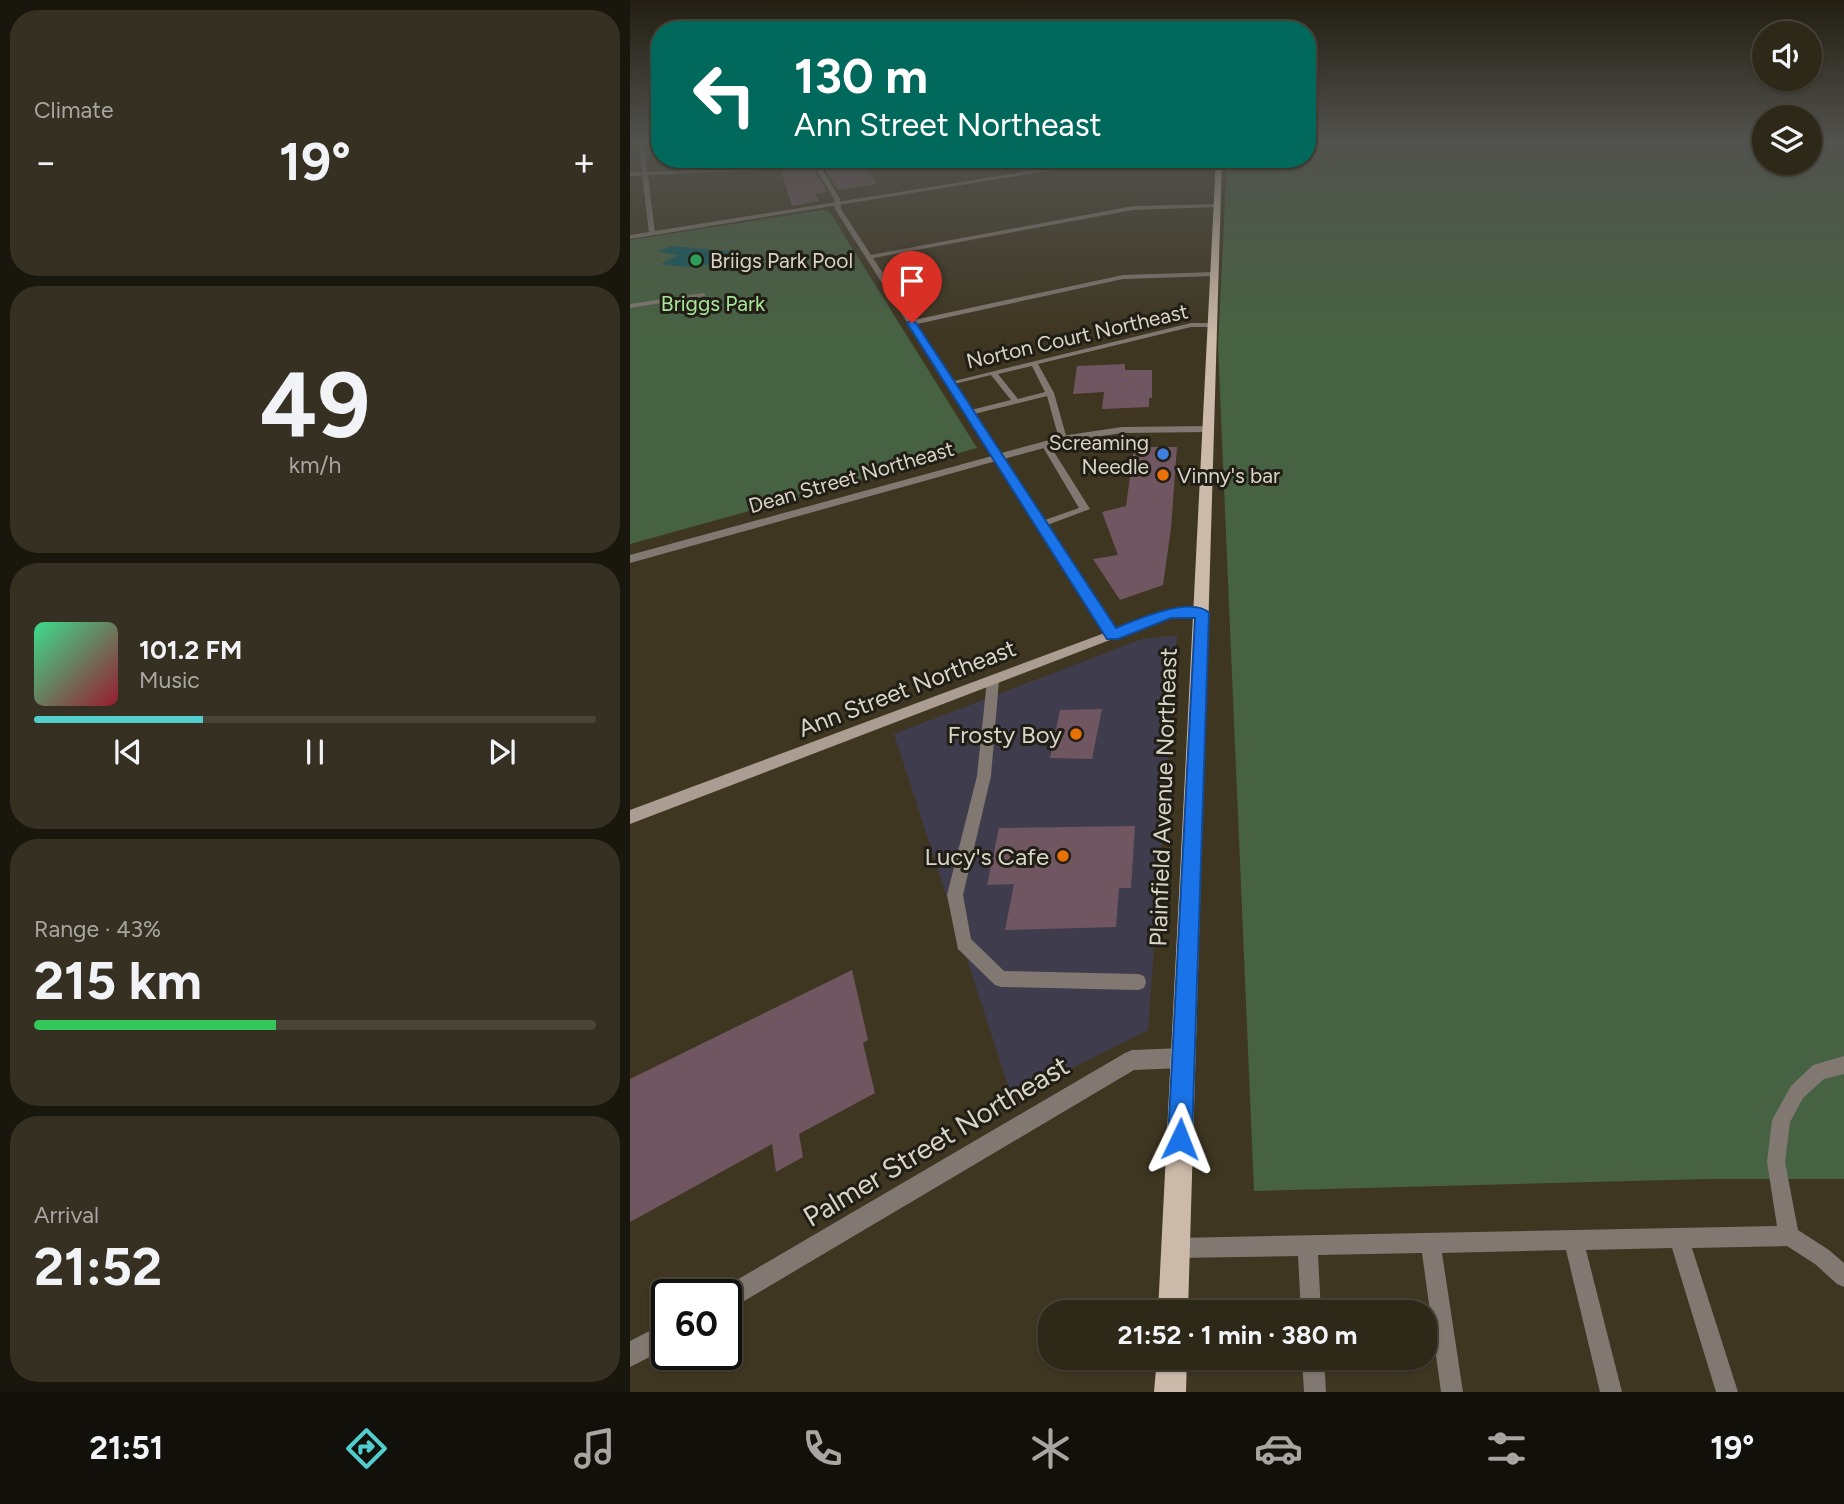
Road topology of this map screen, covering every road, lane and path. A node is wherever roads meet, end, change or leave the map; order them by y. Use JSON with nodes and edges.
{"nodes":[{"id":1,"x":648,"y":207,"type":"edge"},
{"id":2,"x":819,"y":207,"type":"edge"},
{"id":3,"x":840,"y":207,"type":"edge"},
{"id":4,"x":1162,"y":207,"type":"edge"},
{"id":5,"x":1217,"y":207,"type":"edge"},
{"id":6,"x":652,"y":233,"type":"junction"},
{"id":7,"x":630,"y":237,"type":"edge"},
{"id":8,"x":869,"y":257,"type":"junction"},
{"id":9,"x":1214,"y":274,"type":"junction"},
{"id":10,"x":703,"y":295,"type":"dead end"},
{"id":11,"x":630,"y":306,"type":"edge"},
{"id":12,"x":912,"y":323,"type":"junction"},
{"id":13,"x":1212,"y":325,"type":"junction"},
{"id":14,"x":1034,"y":363,"type":"junction"},
{"id":15,"x":993,"y":373,"type":"junction"},
{"id":16,"x":950,"y":383,"type":"junction"},
{"id":17,"x":1049,"y":393,"type":"junction"},
{"id":18,"x":1016,"y":402,"type":"junction"},
{"id":19,"x":970,"y":413,"type":"junction"},
{"id":20,"x":1209,"y":429,"type":"junction"},
{"id":21,"x":1063,"y":439,"type":"junction"},
{"id":22,"x":1045,"y":444,"type":"junction"},
{"id":23,"x":998,"y":456,"type":"junction"},
{"id":24,"x":1042,"y":524,"type":"junction"},
{"id":25,"x":630,"y":559,"type":"edge"},
{"id":26,"x":1202,"y":613,"type":"junction"},
{"id":27,"x":1113,"y":635,"type":"junction"},
{"id":28,"x":993,"y":680,"type":"junction"},
{"id":29,"x":630,"y":817,"type":"edge"},
{"id":30,"x":1138,"y":982,"type":"dead end"},
{"id":31,"x":1184,"y":1058,"type":"junction"},
{"id":32,"x":1844,"y":1065,"type":"edge"},
{"id":33,"x":1789,"y":1236,"type":"junction"},
{"id":34,"x":1679,"y":1238,"type":"junction"},
{"id":35,"x":1574,"y":1240,"type":"junction"},
{"id":36,"x":1431,"y":1243,"type":"junction"},
{"id":37,"x":1308,"y":1246,"type":"junction"},
{"id":38,"x":1176,"y":1248,"type":"junction"},
{"id":39,"x":1844,"y":1277,"type":"edge"},
{"id":40,"x":742,"y":1290,"type":"edge"},
{"id":41,"x":1174,"y":1300,"type":"edge"},
{"id":42,"x":1310,"y":1300,"type":"edge"},
{"id":43,"x":651,"y":1344,"type":"edge"},
{"id":44,"x":630,"y":1356,"type":"edge"},
{"id":45,"x":1171,"y":1370,"type":"edge"},
{"id":46,"x":1314,"y":1370,"type":"edge"},
{"id":47,"x":1170,"y":1392,"type":"edge"},
{"id":48,"x":1315,"y":1392,"type":"edge"},
{"id":49,"x":1452,"y":1392,"type":"edge"},
{"id":50,"x":1612,"y":1392,"type":"edge"},
{"id":51,"x":1727,"y":1392,"type":"edge"}],
"edges":[{"from":1,"to":6,"type":"street"},
{"from":2,"to":6,"type":"street"},
{"from":3,"to":8,"type":"street"},
{"from":4,"to":8,"type":"street"},
{"from":5,"to":9,"type":"main road","name":"Plainfield Avenue Northeast"},
{"from":6,"to":7,"type":"street"},
{"from":8,"to":12,"type":"street"},
{"from":9,"to":12,"type":"street"},
{"from":9,"to":13,"type":"main road","name":"Plainfield Avenue Northeast"},
{"from":10,"to":11,"type":"lane"},
{"from":12,"to":16,"type":"street"},
{"from":13,"to":14,"type":"lane","name":"Norton Court Northeast"},
{"from":13,"to":20,"type":"main road","name":"Plainfield Avenue Northeast"},
{"from":14,"to":15,"type":"lane","name":"Norton Court Northeast"},
{"from":14,"to":17,"type":"lane"},
{"from":15,"to":16,"type":"lane","name":"Norton Court Northeast"},
{"from":15,"to":18,"type":"lane"},
{"from":16,"to":19,"type":"street"},
{"from":17,"to":18,"type":"lane"},
{"from":17,"to":21,"type":"lane"},
{"from":18,"to":19,"type":"lane"},
{"from":19,"to":23,"type":"street"},
{"from":20,"to":21,"type":"street","name":"Dean Street Northeast"},
{"from":20,"to":26,"type":"main road","name":"Plainfield Avenue Northeast"},
{"from":21,"to":22,"type":"street","name":"Dean Street Northeast"},
{"from":22,"to":23,"type":"street","name":"Dean Street Northeast"},
{"from":22,"to":24,"type":"lane"},
{"from":23,"to":24,"type":"street"},
{"from":23,"to":25,"type":"street","name":"Dean Street Northeast"},
{"from":24,"to":27,"type":"street"},
{"from":26,"to":27,"type":"main road","name":"Ann Street Northeast"},
{"from":26,"to":31,"type":"main road","name":"Plainfield Avenue Northeast"},
{"from":27,"to":28,"type":"main road","name":"Ann Street Northeast"},
{"from":28,"to":29,"type":"main road","name":"Ann Street Northeast"},
{"from":28,"to":30,"type":"lane"},
{"from":31,"to":38,"type":"main road","name":"Plainfield Avenue Northeast"},
{"from":31,"to":40,"type":"street","name":"Palmer Street Northeast"},
{"from":32,"to":33,"type":"lane"},
{"from":33,"to":34,"type":"lane"},
{"from":33,"to":39,"type":"lane"},
{"from":34,"to":35,"type":"lane"},
{"from":34,"to":51,"type":"lane"},
{"from":35,"to":36,"type":"lane"},
{"from":35,"to":50,"type":"lane"},
{"from":36,"to":37,"type":"lane"},
{"from":36,"to":49,"type":"lane"},
{"from":37,"to":38,"type":"lane"},
{"from":37,"to":42,"type":"lane"},
{"from":38,"to":41,"type":"main road","name":"Plainfield Avenue Northeast"},
{"from":43,"to":44,"type":"street"},
{"from":45,"to":47,"type":"main road"},
{"from":46,"to":48,"type":"lane"}]}
